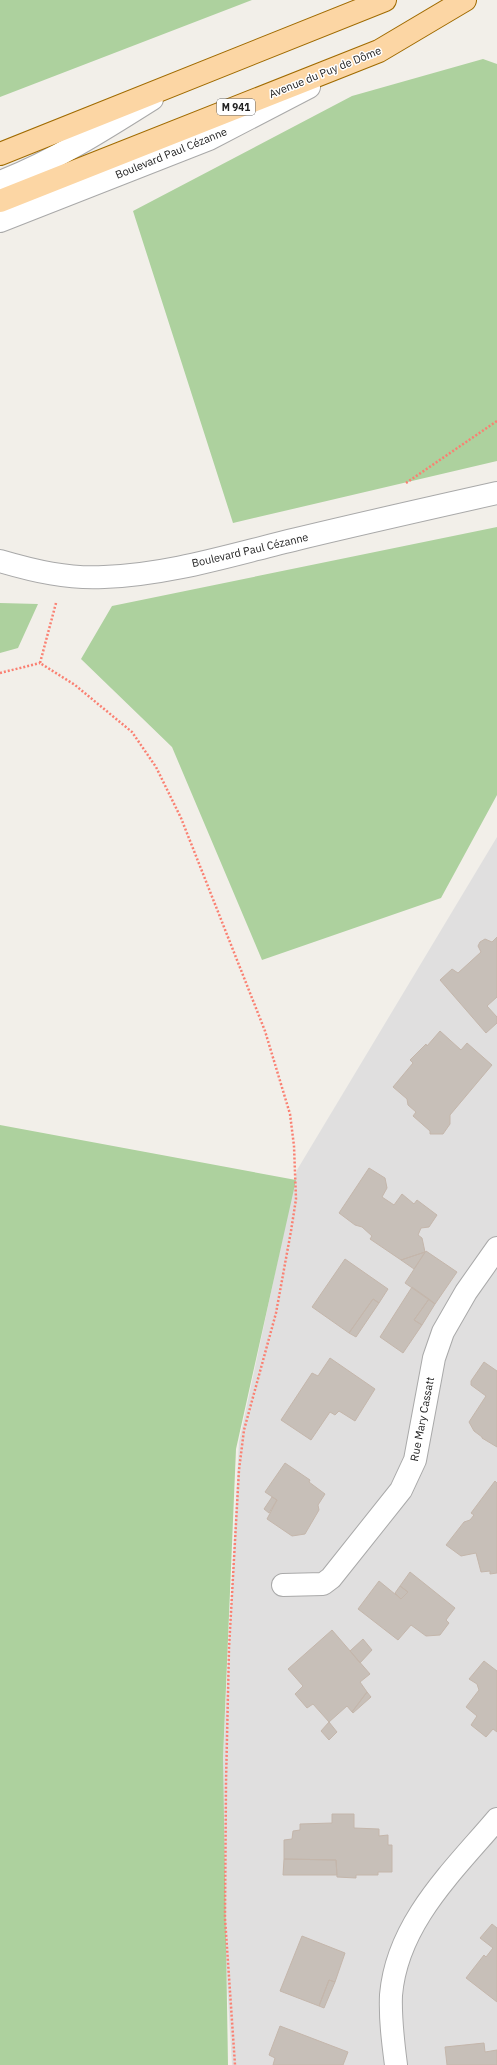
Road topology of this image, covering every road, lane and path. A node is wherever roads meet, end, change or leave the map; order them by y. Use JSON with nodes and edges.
{"nodes":[{"id":1,"x":385,"y":0,"type":"edge"},
{"id":2,"x":465,"y":0,"type":"edge"},
{"id":3,"x":378,"y":51,"type":"junction"},
{"id":4,"x":170,"y":88,"type":"junction"},
{"id":5,"x":0,"y":154,"type":"edge"},
{"id":6,"x":0,"y":182,"type":"edge"},
{"id":7,"x":0,"y":201,"type":"edge"},
{"id":8,"x":0,"y":221,"type":"edge"},
{"id":9,"x":497,"y":421,"type":"edge"},
{"id":10,"x":401,"y":486,"type":"dead end"},
{"id":11,"x":497,"y":493,"type":"edge"},
{"id":12,"x":0,"y":561,"type":"edge"},
{"id":13,"x":63,"y":576,"type":"junction"},
{"id":14,"x":40,"y":663,"type":"junction"},
{"id":15,"x":0,"y":673,"type":"edge"},
{"id":16,"x":497,"y":1248,"type":"edge"},
{"id":17,"x":283,"y":1585,"type":"dead end"},
{"id":18,"x":497,"y":1819,"type":"edge"},
{"id":19,"x":235,"y":2065,"type":"edge"},
{"id":20,"x":396,"y":2065,"type":"edge"}],
"edges":[{"from":1,"to":4,"type":"main road"},
{"from":2,"to":3,"type":"main road","name":"Avenue du Puy de Dôme","number":"M 941"},
{"from":3,"to":7,"type":"main road","name":"Avenue du Puy de Dôme","number":"M 941"},
{"from":3,"to":8,"type":"street","name":"Boulevard Paul Cézanne"},
{"from":4,"to":5,"type":"main road"},
{"from":4,"to":6,"type":"street"},
{"from":9,"to":10,"type":"path"},
{"from":11,"to":13,"type":"street","name":"Boulevard Paul Cézanne"},
{"from":12,"to":13,"type":"street","name":"Boulevard Paul Cézanne"},
{"from":13,"to":14,"type":"path"},
{"from":14,"to":15,"type":"path"},
{"from":14,"to":19,"type":"path"},
{"from":16,"to":17,"type":"street","name":"Rue Mary Cassatt"},
{"from":18,"to":20,"type":"street"}]}
